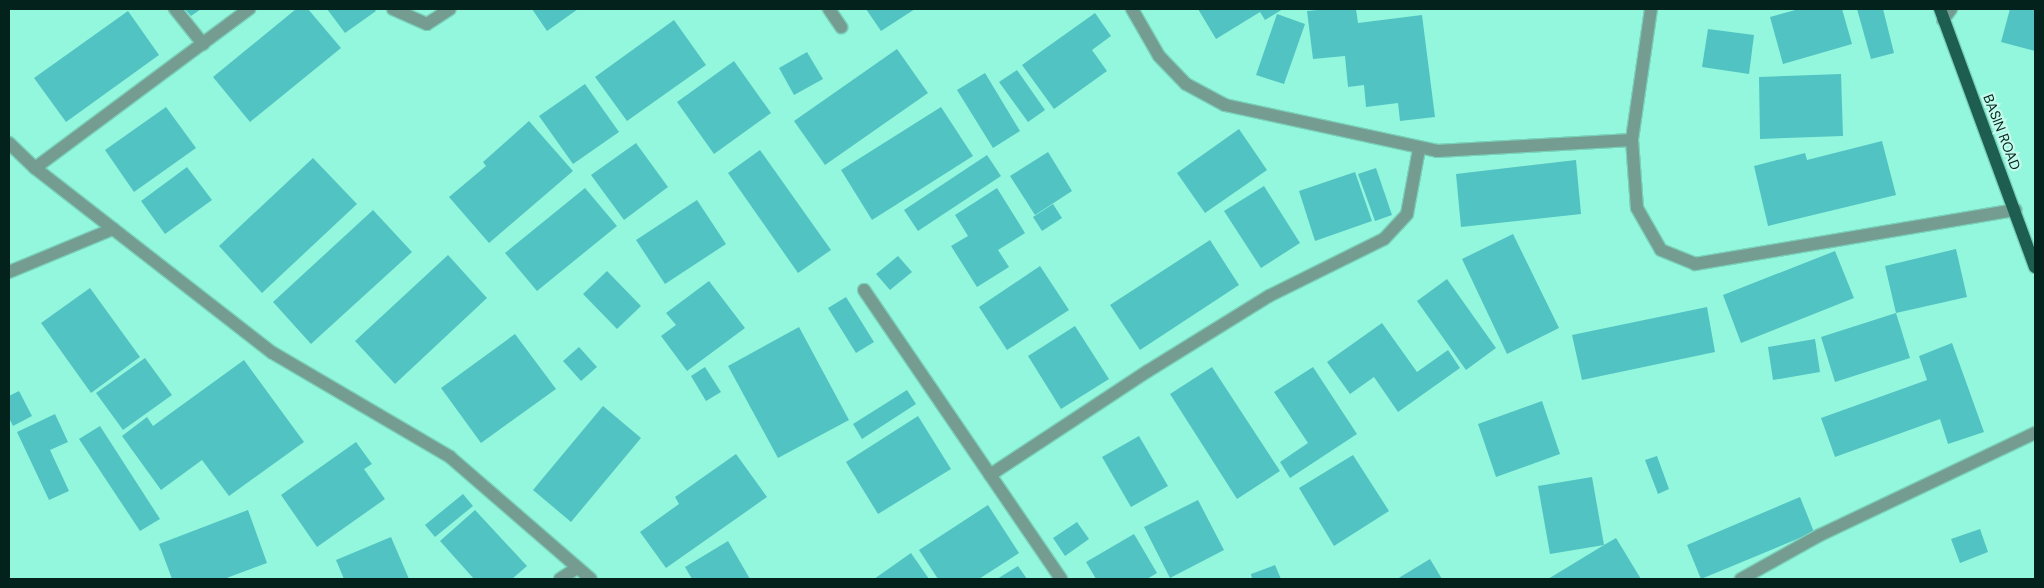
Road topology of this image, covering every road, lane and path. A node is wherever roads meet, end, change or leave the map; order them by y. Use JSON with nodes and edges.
{"nodes":[{"id":1,"x":175,"y":9,"type":"edge"},
{"id":2,"x":249,"y":9,"type":"edge"},
{"id":3,"x":392,"y":9,"type":"edge"},
{"id":4,"x":450,"y":9,"type":"edge"},
{"id":5,"x":829,"y":9,"type":"edge"},
{"id":6,"x":1132,"y":9,"type":"edge"},
{"id":7,"x":1651,"y":9,"type":"edge"},
{"id":8,"x":1951,"y":9,"type":"edge"},
{"id":9,"x":1941,"y":14,"type":"edge"},
{"id":10,"x":841,"y":27,"type":"dead end"},
{"id":11,"x":203,"y":44,"type":"junction"},
{"id":12,"x":1632,"y":140,"type":"junction"},
{"id":13,"x":9,"y":143,"type":"edge"},
{"id":14,"x":1418,"y":149,"type":"junction"},
{"id":15,"x":34,"y":168,"type":"junction"},
{"id":16,"x":2015,"y":210,"type":"junction"},
{"id":17,"x":113,"y":229,"type":"junction"},
{"id":18,"x":2034,"y":260,"type":"edge"},
{"id":19,"x":9,"y":272,"type":"edge"},
{"id":20,"x":864,"y":290,"type":"dead end"},
{"id":21,"x":2035,"y":433,"type":"edge"},
{"id":22,"x":990,"y":475,"type":"junction"},
{"id":23,"x":577,"y":568,"type":"junction"},
{"id":24,"x":560,"y":579,"type":"edge"},
{"id":25,"x":591,"y":579,"type":"edge"},
{"id":26,"x":1062,"y":579,"type":"edge"},
{"id":27,"x":1741,"y":579,"type":"edge"}],
"edges":[{"from":1,"to":11,"type":"street"},
{"from":2,"to":11,"type":"street"},
{"from":3,"to":4,"type":"street"},
{"from":5,"to":10,"type":"street"},
{"from":6,"to":14,"type":"street"},
{"from":7,"to":12,"type":"street"},
{"from":8,"to":9,"type":"street"},
{"from":9,"to":16,"type":"main road","name":"BASIN ROAD"},
{"from":11,"to":15,"type":"street"},
{"from":12,"to":14,"type":"street"},
{"from":12,"to":16,"type":"street"},
{"from":13,"to":15,"type":"street"},
{"from":14,"to":22,"type":"street"},
{"from":15,"to":17,"type":"street"},
{"from":16,"to":18,"type":"main road","name":"BASIN ROAD"},
{"from":17,"to":19,"type":"street"},
{"from":17,"to":23,"type":"street"},
{"from":20,"to":22,"type":"street"},
{"from":21,"to":27,"type":"street"},
{"from":22,"to":26,"type":"street"},
{"from":23,"to":24,"type":"street"},
{"from":23,"to":25,"type":"street"}]}
